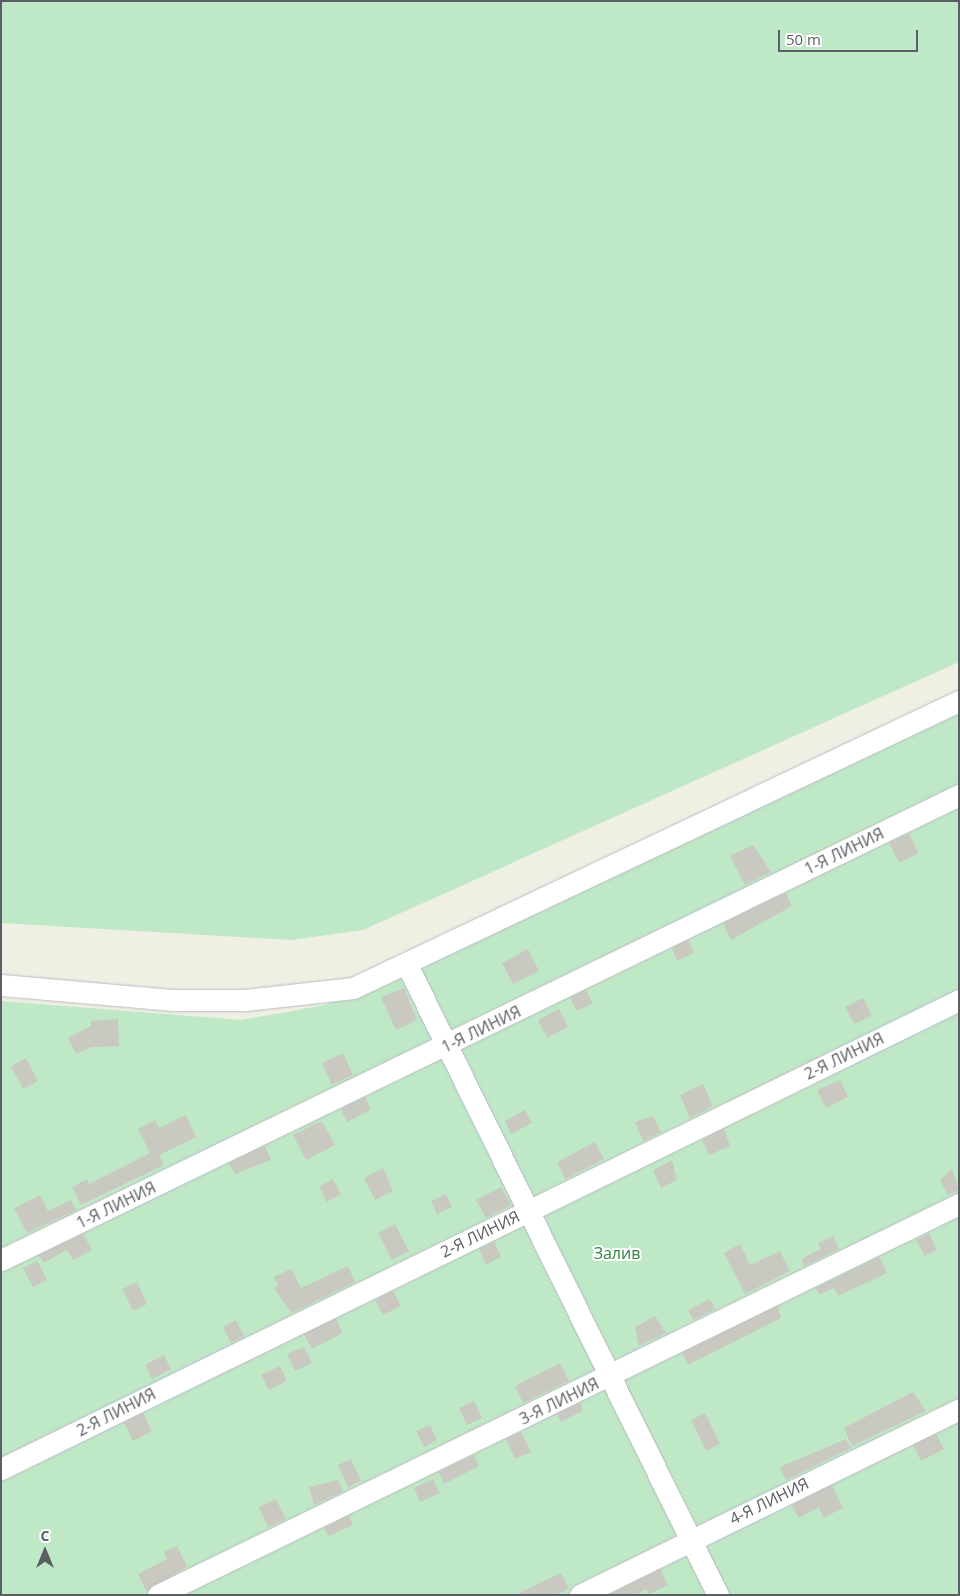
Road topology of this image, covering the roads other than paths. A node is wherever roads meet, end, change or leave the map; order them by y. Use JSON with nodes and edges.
{"nodes":[{"id":1,"x":959,"y":701,"type":"edge"},
{"id":2,"x":959,"y":795,"type":"edge"},
{"id":3,"x":407,"y":965,"type":"junction"},
{"id":4,"x":1,"y":985,"type":"edge"},
{"id":5,"x":959,"y":1000,"type":"edge"},
{"id":6,"x":447,"y":1046,"type":"junction"},
{"id":7,"x":959,"y":1204,"type":"edge"},
{"id":8,"x":530,"y":1210,"type":"junction"},
{"id":9,"x":1,"y":1260,"type":"edge"},
{"id":10,"x":611,"y":1376,"type":"junction"},
{"id":11,"x":959,"y":1409,"type":"edge"},
{"id":12,"x":1,"y":1469,"type":"edge"},
{"id":13,"x":691,"y":1540,"type":"junction"},
{"id":14,"x":158,"y":1595,"type":"edge"},
{"id":15,"x":580,"y":1595,"type":"edge"},
{"id":16,"x":718,"y":1595,"type":"edge"}],
"edges":[{"from":1,"to":3,"type":"street"},
{"from":2,"to":6,"type":"street","name":"1-Я ЛИНИЯ"},
{"from":3,"to":4,"type":"street"},
{"from":3,"to":6,"type":"street"},
{"from":5,"to":8,"type":"street","name":"2-Я ЛИНИЯ"},
{"from":6,"to":8,"type":"street"},
{"from":6,"to":9,"type":"street","name":"1-Я ЛИНИЯ"},
{"from":7,"to":10,"type":"street","name":"3-Я ЛИНИЯ"},
{"from":8,"to":10,"type":"street"},
{"from":8,"to":12,"type":"street","name":"2-Я ЛИНИЯ"},
{"from":10,"to":13,"type":"street"},
{"from":10,"to":14,"type":"street","name":"3-Я ЛИНИЯ"},
{"from":11,"to":13,"type":"street","name":"4-Я ЛИНИЯ"},
{"from":13,"to":15,"type":"street","name":"4-Я ЛИНИЯ"},
{"from":13,"to":16,"type":"street"}]}
